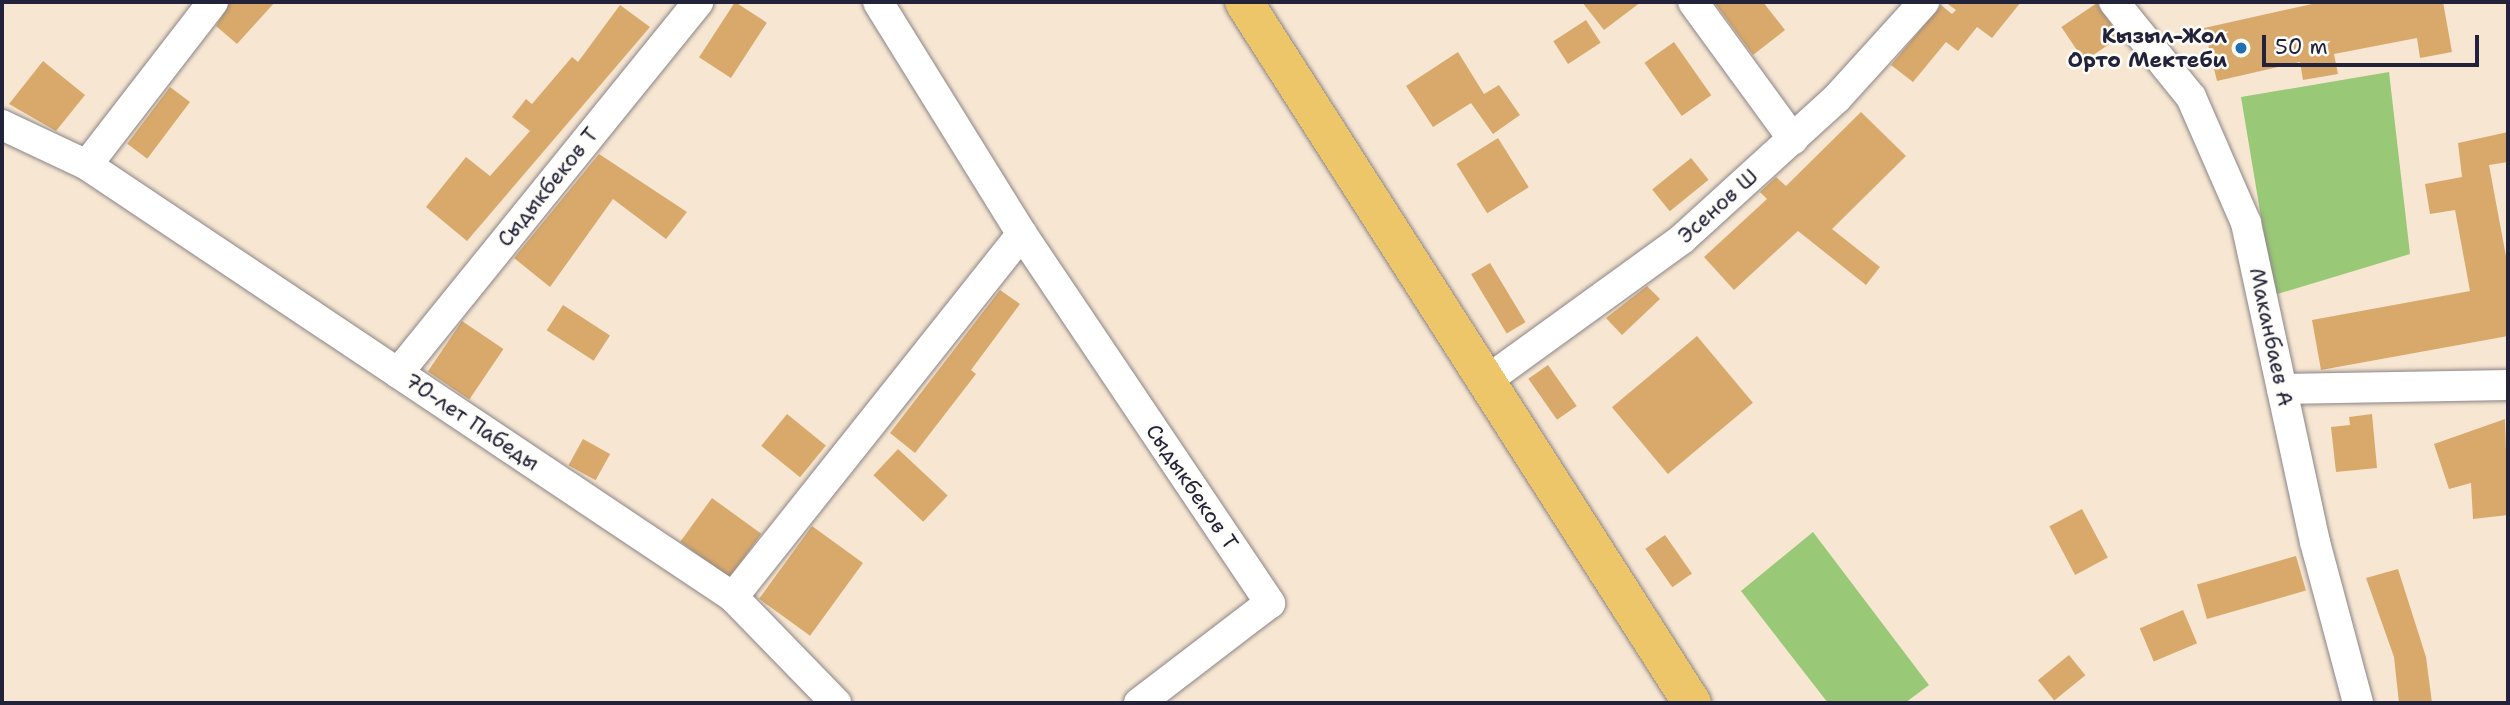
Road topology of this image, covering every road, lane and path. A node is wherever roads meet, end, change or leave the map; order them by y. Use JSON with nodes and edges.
{"nodes":[{"id":1,"x":213,"y":2,"type":"edge"},
{"id":2,"x":698,"y":2,"type":"edge"},
{"id":3,"x":878,"y":2,"type":"edge"},
{"id":4,"x":1244,"y":2,"type":"edge"},
{"id":5,"x":1693,"y":2,"type":"edge"},
{"id":6,"x":1924,"y":2,"type":"edge"},
{"id":7,"x":2114,"y":2,"type":"edge"},
{"id":8,"x":2,"y":125,"type":"edge"},
{"id":9,"x":1793,"y":139,"type":"junction"},
{"id":10,"x":87,"y":165,"type":"junction"},
{"id":11,"x":1022,"y":234,"type":"junction"},
{"id":12,"x":398,"y":373,"type":"junction"},
{"id":13,"x":1486,"y":381,"type":"junction"},
{"id":14,"x":2508,"y":384,"type":"edge"},
{"id":15,"x":2282,"y":389,"type":"junction"},
{"id":16,"x":733,"y":597,"type":"junction"},
{"id":17,"x":836,"y":703,"type":"edge"},
{"id":18,"x":1139,"y":703,"type":"edge"},
{"id":19,"x":1692,"y":703,"type":"edge"},
{"id":20,"x":2358,"y":703,"type":"edge"}],
"edges":[{"from":1,"to":10,"type":"street"},
{"from":2,"to":12,"type":"street","name":"Сыдыкбеков Т"},
{"from":3,"to":11,"type":"street","name":"Сыдыкбеков Т"},
{"from":4,"to":13,"type":"highway"},
{"from":5,"to":9,"type":"street"},
{"from":6,"to":9,"type":"street","name":"Эсенов Ш"},
{"from":7,"to":15,"type":"street","name":"Маканбаев А"},
{"from":8,"to":10,"type":"street"},
{"from":9,"to":13,"type":"street","name":"Эсенов Ш"},
{"from":10,"to":12,"type":"street","name":"70-лет Пабеды"},
{"from":11,"to":16,"type":"street"},
{"from":11,"to":18,"type":"street","name":"Сыдыкбеков Т"},
{"from":12,"to":16,"type":"street","name":"70-лет Пабеды"},
{"from":13,"to":19,"type":"highway"},
{"from":14,"to":15,"type":"street"},
{"from":15,"to":20,"type":"street","name":"Маканбаев А"},
{"from":16,"to":17,"type":"street","name":"70-лет Пабеды"}]}
